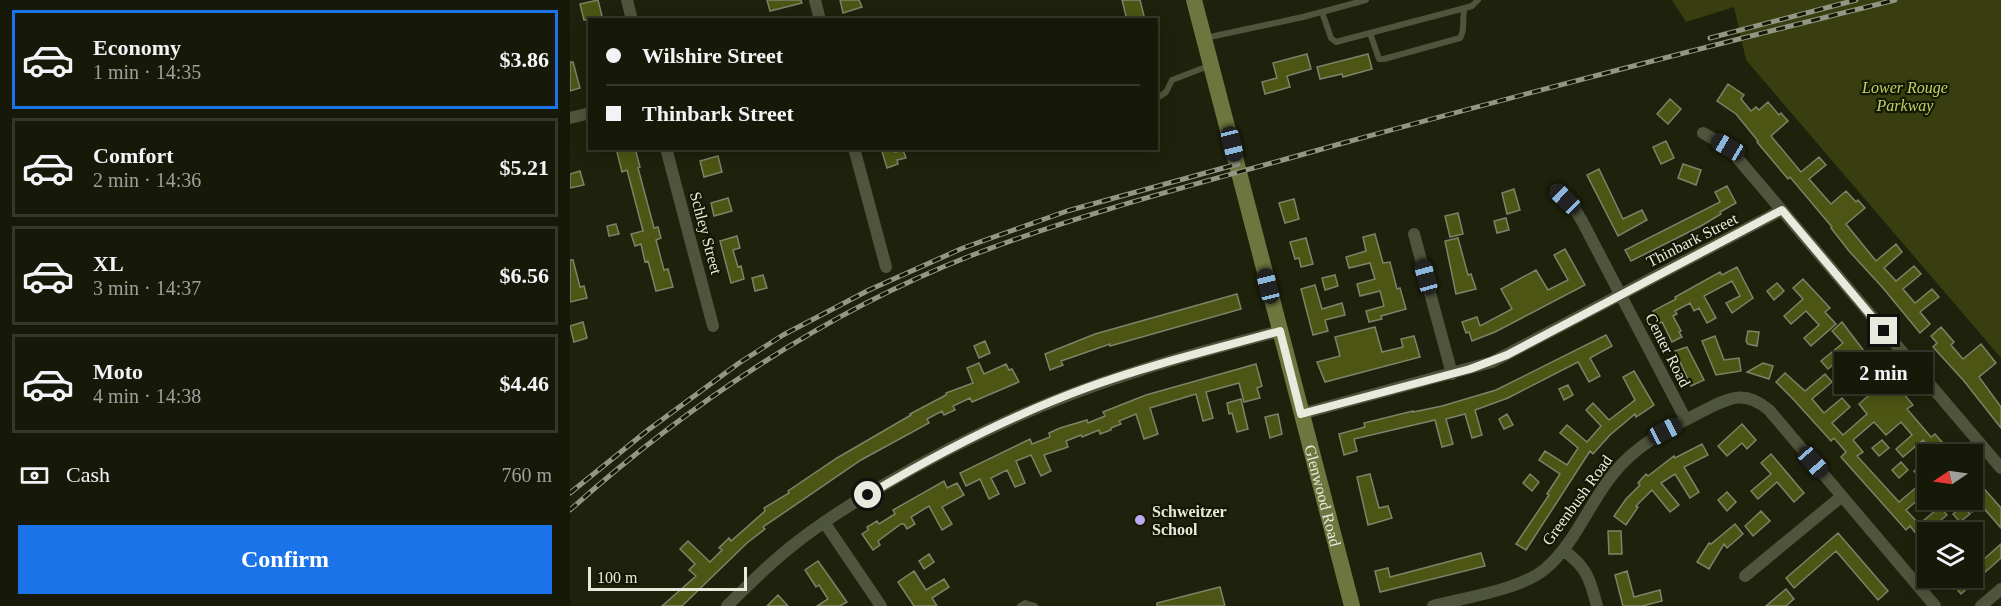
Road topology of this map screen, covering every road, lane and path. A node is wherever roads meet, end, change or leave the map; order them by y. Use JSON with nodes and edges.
{"nodes":[{"id":1,"x":627,"y":0,"type":"edge"},
{"id":2,"x":815,"y":0,"type":"edge"},
{"id":3,"x":1194,"y":0,"type":"edge"},
{"id":4,"x":1366,"y":0,"type":"edge"},
{"id":5,"x":1478,"y":0,"type":"edge"},
{"id":6,"x":1465,"y":8,"type":"junction"},
{"id":7,"x":1322,"y":12,"type":"junction"},
{"id":8,"x":632,"y":18,"type":"edge"},
{"id":9,"x":820,"y":18,"type":"edge"},
{"id":10,"x":1370,"y":33,"type":"junction"},
{"id":11,"x":1204,"y":38,"type":"junction"},
{"id":12,"x":1211,"y":64,"type":"junction"},
{"id":13,"x":1158,"y":98,"type":"edge"},
{"id":14,"x":588,"y":113,"type":"edge"},
{"id":15,"x":570,"y":118,"type":"edge"},
{"id":16,"x":1703,"y":133,"type":"dead end"},
{"id":17,"x":667,"y":150,"type":"edge"},
{"id":18,"x":855,"y":150,"type":"edge"},
{"id":19,"x":1556,"y":190,"type":"dead end"},
{"id":20,"x":1782,"y":210,"type":"junction"},
{"id":21,"x":1414,"y":234,"type":"dead end"},
{"id":22,"x":886,"y":267,"type":"dead end"},
{"id":23,"x":1621,"y":295,"type":"junction"},
{"id":24,"x":713,"y":326,"type":"dead end"},
{"id":25,"x":1280,"y":331,"type":"junction"},
{"id":26,"x":1452,"y":374,"type":"junction"},
{"id":27,"x":1301,"y":414,"type":"junction"},
{"id":28,"x":1686,"y":420,"type":"junction"},
{"id":29,"x":2001,"y":468,"type":"edge"},
{"id":30,"x":1842,"y":496,"type":"junction"},
{"id":31,"x":824,"y":522,"type":"junction"},
{"id":32,"x":1563,"y":550,"type":"junction"},
{"id":33,"x":1745,"y":576,"type":"dead end"},
{"id":34,"x":2001,"y":589,"type":"edge"},
{"id":35,"x":727,"y":606,"type":"edge"},
{"id":36,"x":881,"y":606,"type":"edge"},
{"id":37,"x":1020,"y":606,"type":"edge"},
{"id":38,"x":1035,"y":606,"type":"edge"},
{"id":39,"x":1352,"y":606,"type":"edge"},
{"id":40,"x":1433,"y":606,"type":"edge"},
{"id":41,"x":1597,"y":606,"type":"edge"},
{"id":42,"x":1935,"y":606,"type":"edge"},
{"id":43,"x":1981,"y":606,"type":"edge"}],
"edges":[{"from":1,"to":8,"type":"street"},
{"from":2,"to":9,"type":"street"},
{"from":3,"to":11,"type":"street","name":"Glenwood Road"},
{"from":4,"to":7,"type":"lane"},
{"from":5,"to":6,"type":"lane"},
{"from":6,"to":10,"type":"lane"},
{"from":6,"to":10,"type":"lane"},
{"from":7,"to":10,"type":"lane"},
{"from":7,"to":11,"type":"lane"},
{"from":11,"to":12,"type":"street","name":"Glenwood Road"},
{"from":12,"to":13,"type":"lane"},
{"from":12,"to":25,"type":"street","name":"Glenwood Road"},
{"from":14,"to":15,"type":"street"},
{"from":16,"to":20,"type":"street"},
{"from":17,"to":24,"type":"street","name":"Schley Street"},
{"from":18,"to":22,"type":"street"},
{"from":19,"to":23,"type":"street","name":"Center Road"},
{"from":20,"to":23,"type":"street","name":"Thinbark Street"},
{"from":20,"to":29,"type":"street"},
{"from":21,"to":26,"type":"street"},
{"from":23,"to":26,"type":"street","name":"Thinbark Street"},
{"from":23,"to":28,"type":"street","name":"Center Road"},
{"from":25,"to":27,"type":"street","name":"Glenwood Road"},
{"from":25,"to":31,"type":"street"},
{"from":26,"to":27,"type":"street","name":"Thinbark Street"},
{"from":27,"to":39,"type":"street","name":"Glenwood Road"},
{"from":28,"to":30,"type":"street","name":"Greenbush Road"},
{"from":28,"to":32,"type":"street","name":"Greenbush Road"},
{"from":30,"to":33,"type":"street"},
{"from":30,"to":42,"type":"street","name":"Greenbush Road"},
{"from":31,"to":35,"type":"street"},
{"from":31,"to":36,"type":"street"},
{"from":32,"to":40,"type":"street","name":"Greenbush Road"},
{"from":32,"to":41,"type":"street"},
{"from":34,"to":43,"type":"street"},
{"from":37,"to":38,"type":"lane"}]}
